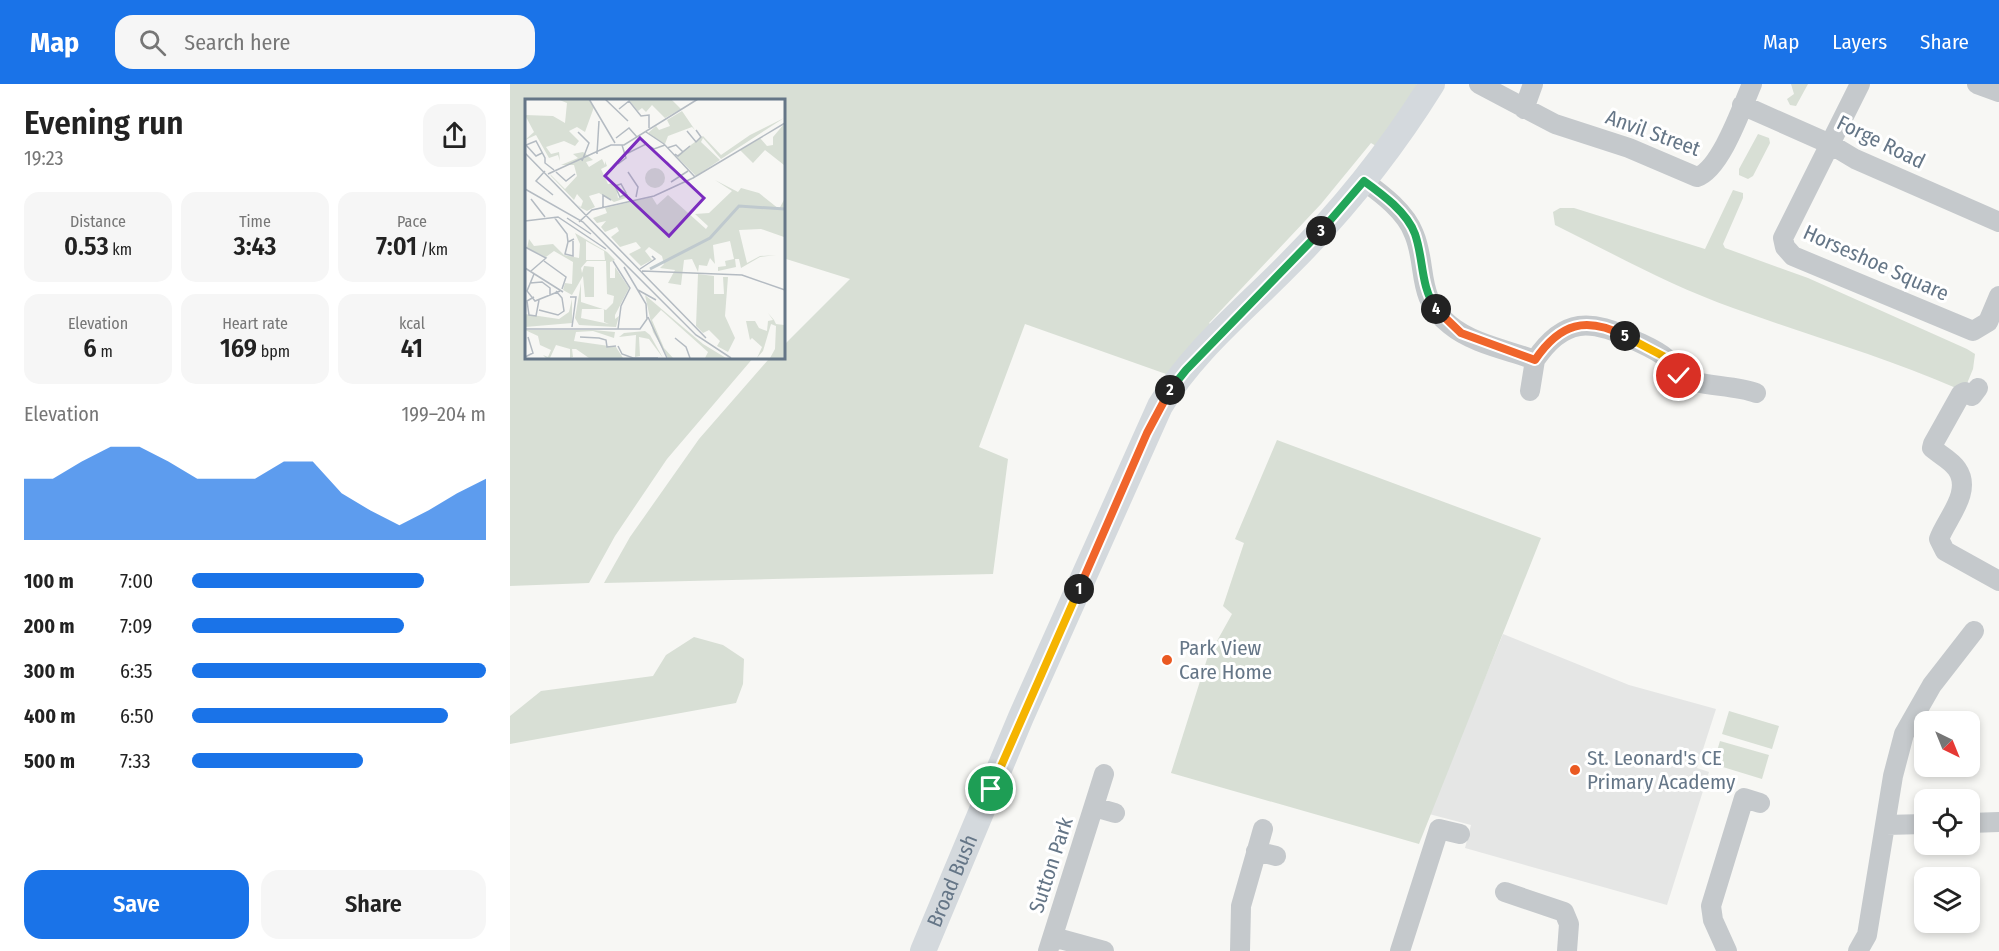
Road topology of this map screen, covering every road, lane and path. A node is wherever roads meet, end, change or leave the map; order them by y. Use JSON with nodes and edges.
{"nodes":[{"id":1,"x":1432,"y":84,"type":"edge"},
{"id":2,"x":1479,"y":84,"type":"edge"},
{"id":3,"x":1533,"y":84,"type":"edge"},
{"id":4,"x":1752,"y":84,"type":"edge"},
{"id":5,"x":1860,"y":84,"type":"edge"},
{"id":6,"x":1977,"y":84,"type":"edge"},
{"id":7,"x":1999,"y":92,"type":"edge"},
{"id":8,"x":1742,"y":105,"type":"junction"},
{"id":9,"x":1524,"y":109,"type":"junction"},
{"id":10,"x":1830,"y":144,"type":"junction"},
{"id":11,"x":1364,"y":181,"type":"junction"},
{"id":12,"x":1999,"y":222,"type":"edge"},
{"id":13,"x":1999,"y":296,"type":"edge"},
{"id":14,"x":1535,"y":360,"type":"junction"},
{"id":15,"x":1978,"y":388,"type":"dead end"},
{"id":16,"x":1530,"y":391,"type":"dead end"},
{"id":17,"x":1756,"y":393,"type":"dead end"},
{"id":18,"x":1999,"y":581,"type":"edge"},
{"id":19,"x":1974,"y":630,"type":"dead end"},
{"id":20,"x":1104,"y":774,"type":"dead end"},
{"id":21,"x":1760,"y":803,"type":"dead end"},
{"id":22,"x":1094,"y":807,"type":"junction"},
{"id":23,"x":1115,"y":813,"type":"dead end"},
{"id":24,"x":1999,"y":822,"type":"edge"},
{"id":25,"x":1980,"y":823,"type":"edge"},
{"id":26,"x":1914,"y":824,"type":"edge"},
{"id":27,"x":1886,"y":825,"type":"junction"},
{"id":28,"x":1263,"y":829,"type":"dead end"},
{"id":29,"x":1460,"y":834,"type":"dead end"},
{"id":30,"x":1256,"y":851,"type":"junction"},
{"id":31,"x":1276,"y":856,"type":"dead end"},
{"id":32,"x":1505,"y":892,"type":"dead end"},
{"id":33,"x":1050,"y":944,"type":"edge"},
{"id":34,"x":923,"y":951,"type":"edge"},
{"id":35,"x":1104,"y":951,"type":"edge"},
{"id":36,"x":1240,"y":951,"type":"edge"},
{"id":37,"x":1400,"y":951,"type":"edge"},
{"id":38,"x":1567,"y":951,"type":"edge"},
{"id":39,"x":1727,"y":951,"type":"edge"},
{"id":40,"x":1858,"y":951,"type":"edge"}],
"edges":[{"from":1,"to":11,"type":"main road","name":"Broad Bush"},
{"from":2,"to":9,"type":"street","name":"Anvil Street"},
{"from":3,"to":9,"type":"street"},
{"from":4,"to":8,"type":"street","name":"Anvil Street"},
{"from":5,"to":10,"type":"street","name":"Horseshoe Square"},
{"from":6,"to":7,"type":"street"},
{"from":8,"to":9,"type":"street","name":"Anvil Street"},
{"from":8,"to":10,"type":"street","name":"Forge Road"},
{"from":10,"to":12,"type":"street","name":"Forge Road"},
{"from":10,"to":13,"type":"street","name":"Horseshoe Square"},
{"from":11,"to":14,"type":"street"},
{"from":11,"to":34,"type":"main road","name":"Broad Bush"},
{"from":14,"to":16,"type":"street"},
{"from":14,"to":17,"type":"street"},
{"from":15,"to":18,"type":"street"},
{"from":19,"to":27,"type":"street"},
{"from":20,"to":22,"type":"street","name":"Sutton Park"},
{"from":21,"to":39,"type":"street"},
{"from":22,"to":23,"type":"street","name":"Sutton Park"},
{"from":22,"to":33,"type":"street","name":"Sutton Park"},
{"from":24,"to":25,"type":"street"},
{"from":26,"to":27,"type":"street"},
{"from":27,"to":40,"type":"street"},
{"from":28,"to":30,"type":"street"},
{"from":29,"to":37,"type":"street"},
{"from":30,"to":31,"type":"street"},
{"from":30,"to":36,"type":"street"},
{"from":32,"to":38,"type":"street"},
{"from":33,"to":35,"type":"street","name":"Sutton Park"}]}
